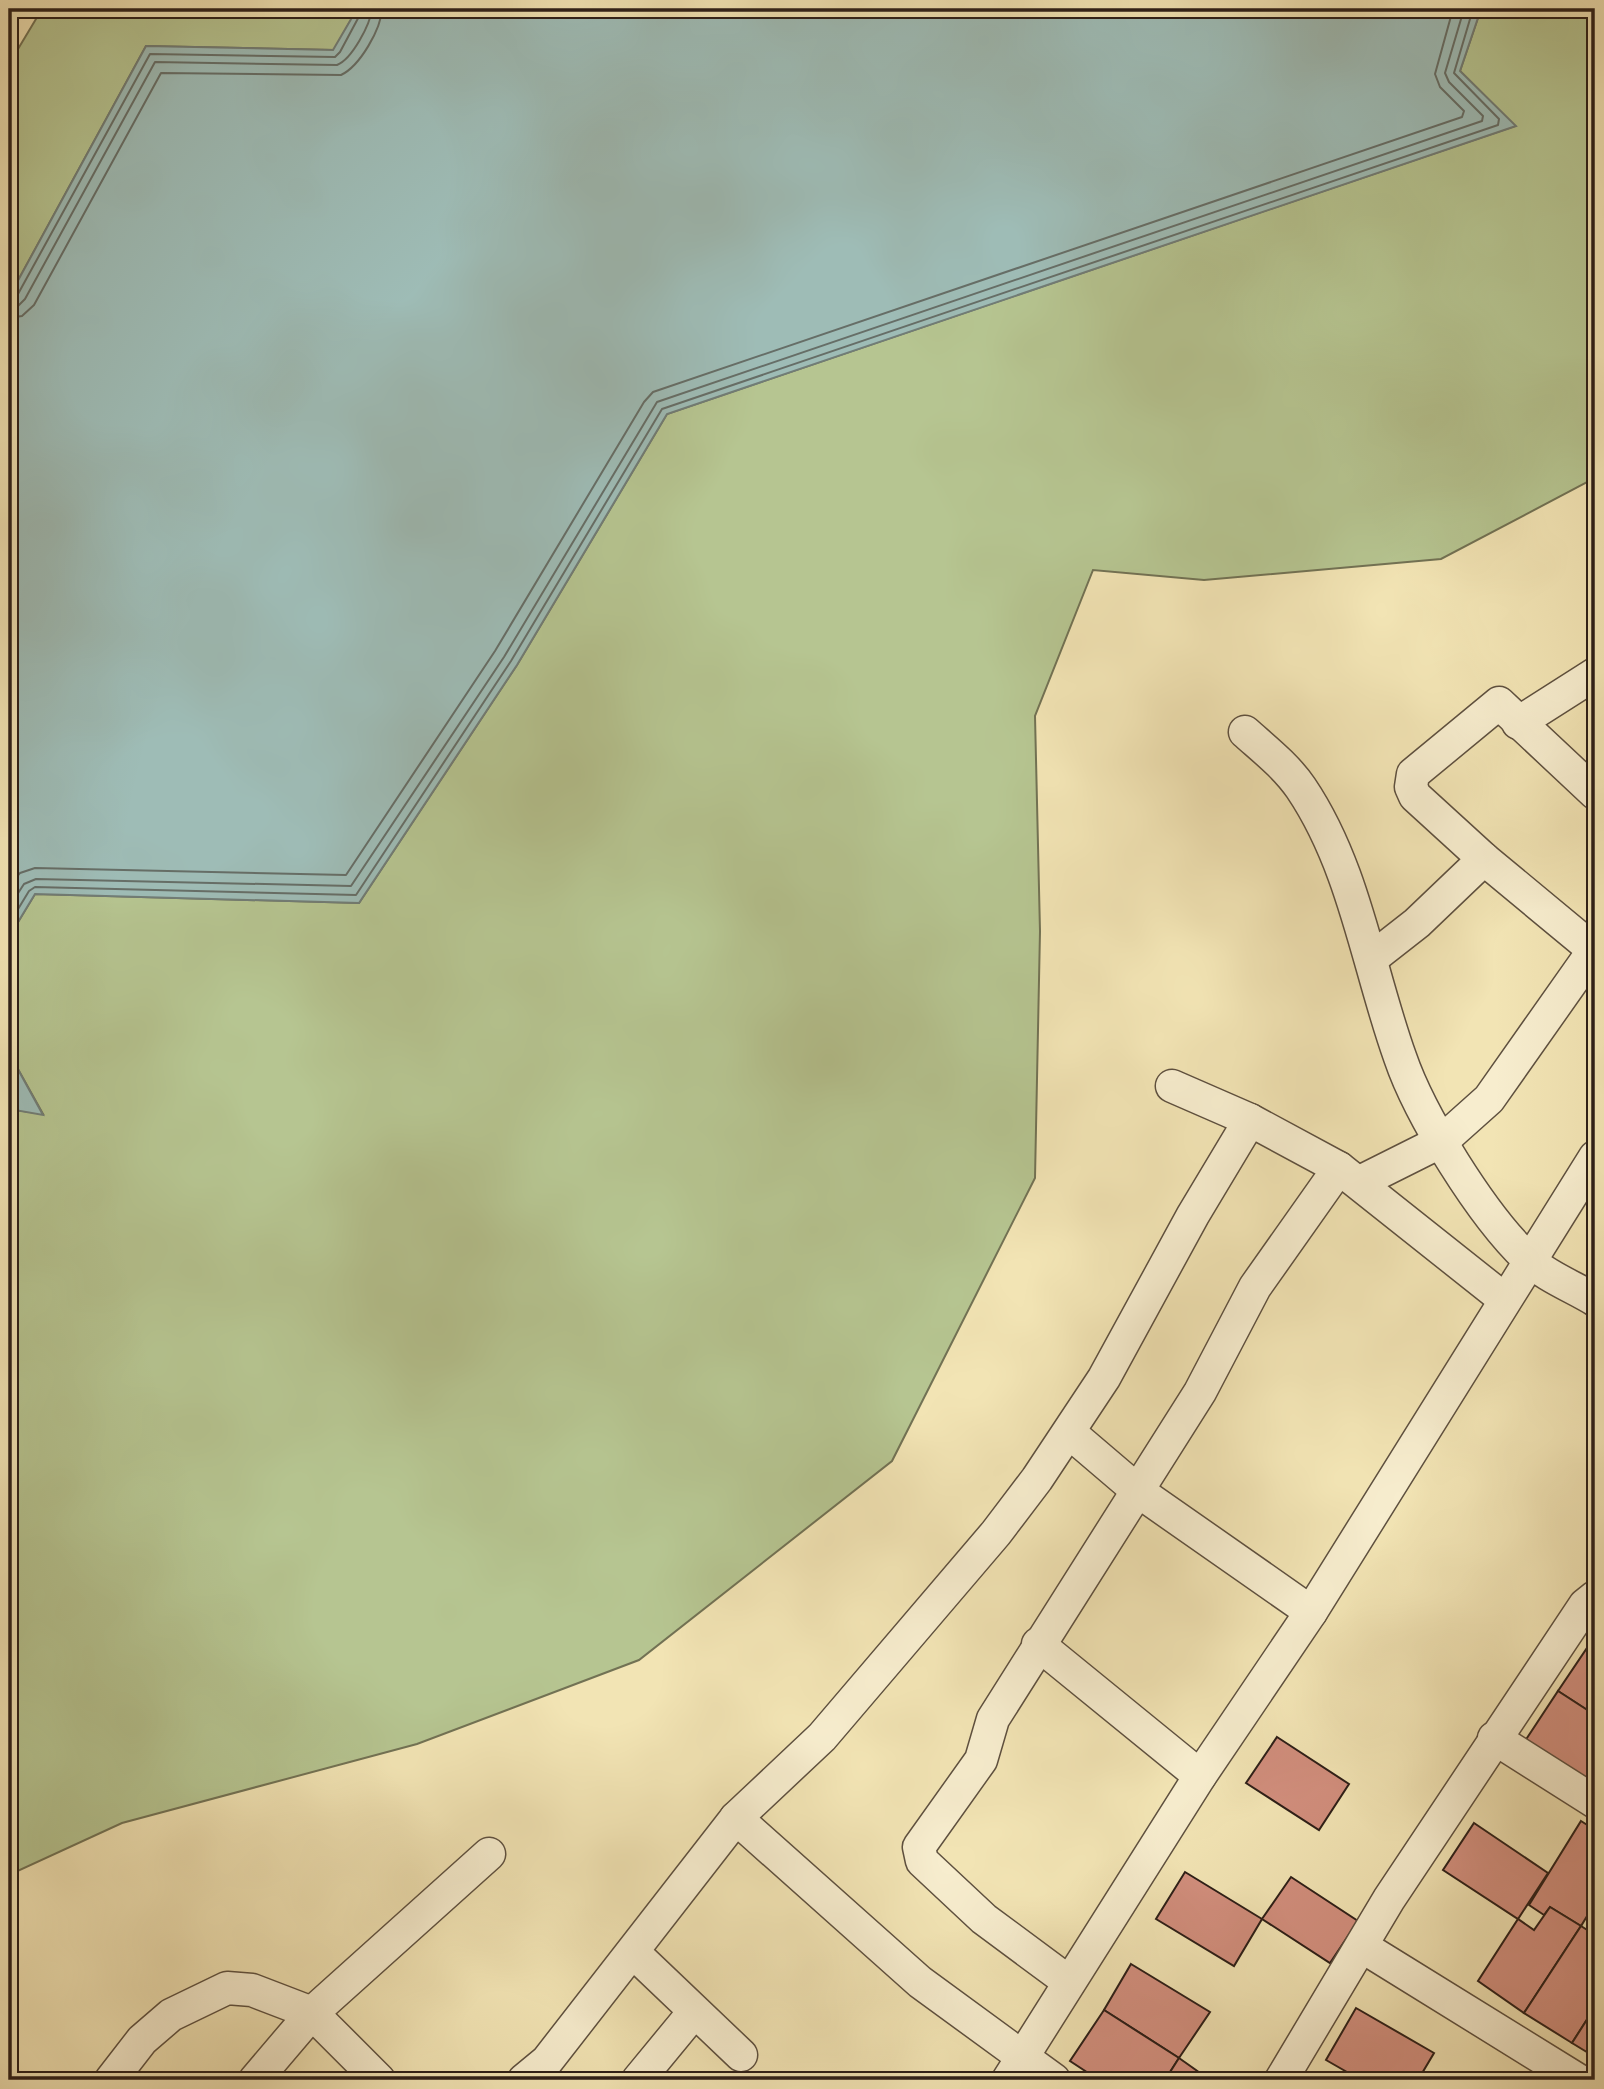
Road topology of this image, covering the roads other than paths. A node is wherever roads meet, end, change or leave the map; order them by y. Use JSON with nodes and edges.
{"nodes":[{"id":1,"x":1595,"y":674,"type":"edge"},
{"id":2,"x":1518,"y":723,"type":"junction"},
{"id":3,"x":1245,"y":732,"type":"dead end"},
{"id":4,"x":1595,"y":793,"type":"edge"},
{"id":5,"x":1484,"y":859,"type":"junction"},
{"id":6,"x":1595,"y":951,"type":"edge"},
{"id":7,"x":1371,"y":958,"type":"junction"},
{"id":8,"x":1172,"y":1086,"type":"dead end"},
{"id":9,"x":1251,"y":1119,"type":"junction"},
{"id":10,"x":1442,"y":1141,"type":"junction"},
{"id":11,"x":1595,"y":1157,"type":"edge"},
{"id":12,"x":1350,"y":1175,"type":"junction"},
{"id":13,"x":1529,"y":1260,"type":"junction"},
{"id":14,"x":1504,"y":1299,"type":"junction"},
{"id":15,"x":1595,"y":1300,"type":"edge"},
{"id":16,"x":1070,"y":1433,"type":"junction"},
{"id":17,"x":1138,"y":1491,"type":"junction"},
{"id":18,"x":1595,"y":1597,"type":"edge"},
{"id":19,"x":1311,"y":1612,"type":"junction"},
{"id":20,"x":1038,"y":1644,"type":"junction"},
{"id":21,"x":1494,"y":1738,"type":"junction"},
{"id":22,"x":1200,"y":1776,"type":"junction"},
{"id":23,"x":1595,"y":1801,"type":"edge"},
{"id":24,"x":736,"y":1818,"type":"junction"},
{"id":25,"x":489,"y":1854,"type":"dead end"},
{"id":26,"x":1363,"y":1947,"type":"junction"},
{"id":27,"x":634,"y":1953,"type":"junction"},
{"id":28,"x":1069,"y":1982,"type":"junction"},
{"id":29,"x":694,"y":2012,"type":"junction"},
{"id":30,"x":312,"y":2013,"type":"junction"},
{"id":31,"x":741,"y":2054,"type":"dead end"},
{"id":32,"x":1015,"y":2069,"type":"edge"},
{"id":33,"x":650,"y":2076,"type":"edge"},
{"id":34,"x":111,"y":2080,"type":"edge"},
{"id":35,"x":256,"y":2080,"type":"edge"},
{"id":36,"x":379,"y":2080,"type":"edge"},
{"id":37,"x":524,"y":2080,"type":"edge"},
{"id":38,"x":1054,"y":2080,"type":"edge"},
{"id":39,"x":1281,"y":2080,"type":"edge"},
{"id":40,"x":1578,"y":2080,"type":"edge"}],
"edges":[{"from":1,"to":2,"type":"street"},
{"from":2,"to":4,"type":"street"},
{"from":2,"to":5,"type":"street"},
{"from":3,"to":7,"type":"street"},
{"from":5,"to":6,"type":"street"},
{"from":5,"to":7,"type":"street"},
{"from":6,"to":10,"type":"street"},
{"from":7,"to":10,"type":"street"},
{"from":8,"to":9,"type":"street"},
{"from":9,"to":12,"type":"street"},
{"from":9,"to":16,"type":"street"},
{"from":10,"to":12,"type":"street"},
{"from":10,"to":13,"type":"street"},
{"from":11,"to":13,"type":"street"},
{"from":12,"to":14,"type":"street"},
{"from":12,"to":17,"type":"street"},
{"from":13,"to":14,"type":"street"},
{"from":13,"to":15,"type":"street"},
{"from":14,"to":19,"type":"street"},
{"from":16,"to":17,"type":"street"},
{"from":16,"to":24,"type":"street"},
{"from":17,"to":19,"type":"street"},
{"from":17,"to":20,"type":"street"},
{"from":18,"to":21,"type":"street"},
{"from":19,"to":22,"type":"street"},
{"from":20,"to":22,"type":"street"},
{"from":20,"to":28,"type":"street"},
{"from":21,"to":23,"type":"street"},
{"from":21,"to":26,"type":"street"},
{"from":22,"to":28,"type":"street"},
{"from":24,"to":27,"type":"street"},
{"from":24,"to":32,"type":"street"},
{"from":25,"to":30,"type":"street"},
{"from":26,"to":39,"type":"street"},
{"from":26,"to":40,"type":"street"},
{"from":27,"to":29,"type":"street"},
{"from":27,"to":37,"type":"street"},
{"from":28,"to":32,"type":"street"},
{"from":29,"to":31,"type":"street"},
{"from":29,"to":33,"type":"street"},
{"from":30,"to":34,"type":"street"},
{"from":30,"to":35,"type":"street"},
{"from":30,"to":36,"type":"street"},
{"from":32,"to":38,"type":"street"}]}
